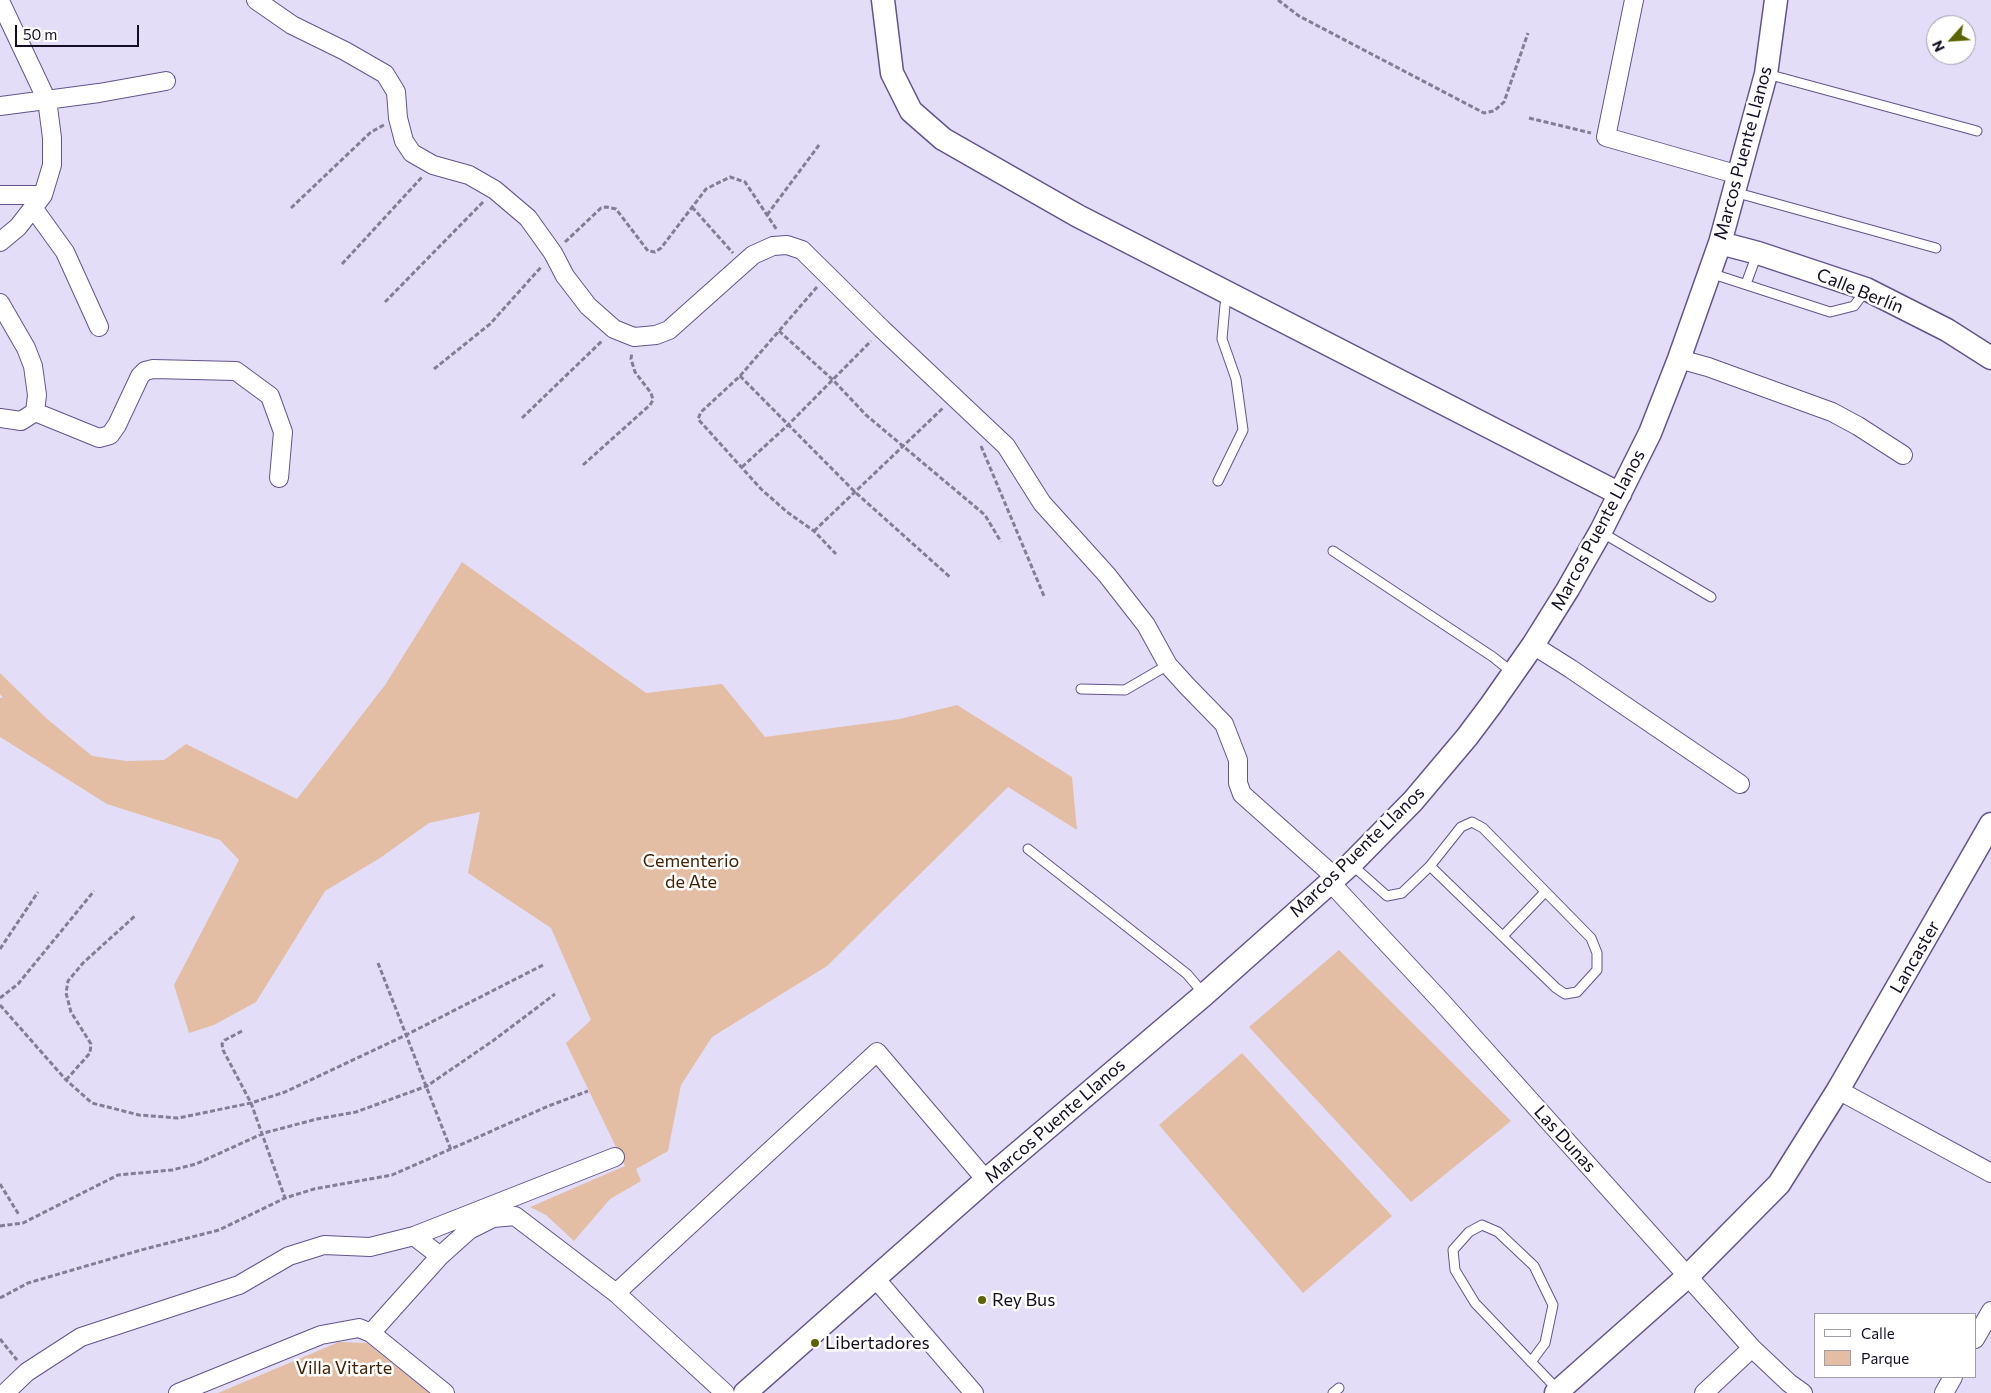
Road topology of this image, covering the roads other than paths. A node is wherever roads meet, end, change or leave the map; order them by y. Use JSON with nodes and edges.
{"nodes":[{"id":1,"x":256,"y":0,"type":"edge"},
{"id":2,"x":883,"y":0,"type":"edge"},
{"id":3,"x":1634,"y":0,"type":"edge"},
{"id":4,"x":1776,"y":0,"type":"edge"},
{"id":5,"x":0,"y":1,"type":"edge"},
{"id":6,"x":1766,"y":74,"type":"junction"},
{"id":7,"x":166,"y":81,"type":"dead end"},
{"id":8,"x":46,"y":99,"type":"junction"},
{"id":9,"x":0,"y":106,"type":"edge"},
{"id":10,"x":1977,"y":131,"type":"dead end"},
{"id":11,"x":1736,"y":183,"type":"junction"},
{"id":12,"x":0,"y":195,"type":"edge"},
{"id":13,"x":38,"y":202,"type":"junction"},
{"id":14,"x":0,"y":242,"type":"edge"},
{"id":15,"x":1720,"y":243,"type":"junction"},
{"id":16,"x":1936,"y":248,"type":"dead end"},
{"id":17,"x":1758,"y":253,"type":"junction"},
{"id":18,"x":1710,"y":273,"type":"junction"},
{"id":19,"x":1746,"y":284,"type":"junction"},
{"id":20,"x":1866,"y":289,"type":"junction"},
{"id":21,"x":1229,"y":292,"type":"junction"},
{"id":22,"x":0,"y":303,"type":"edge"},
{"id":23,"x":99,"y":326,"type":"dead end"},
{"id":24,"x":1991,"y":358,"type":"edge"},
{"id":25,"x":1679,"y":359,"type":"junction"},
{"id":26,"x":35,"y":412,"type":"junction"},
{"id":27,"x":0,"y":418,"type":"edge"},
{"id":28,"x":1903,"y":455,"type":"dead end"},
{"id":29,"x":279,"y":478,"type":"dead end"},
{"id":30,"x":1218,"y":481,"type":"dead end"},
{"id":31,"x":1620,"y":494,"type":"junction"},
{"id":32,"x":1601,"y":532,"type":"junction"},
{"id":33,"x":1333,"y":552,"type":"dead end"},
{"id":34,"x":1711,"y":597,"type":"dead end"},
{"id":35,"x":1533,"y":646,"type":"junction"},
{"id":36,"x":1168,"y":664,"type":"junction"},
{"id":37,"x":1514,"y":673,"type":"junction"},
{"id":38,"x":1081,"y":689,"type":"dead end"},
{"id":39,"x":1740,"y":784,"type":"dead end"},
{"id":40,"x":1989,"y":831,"type":"edge"},
{"id":41,"x":1028,"y":849,"type":"dead end"},
{"id":42,"x":1430,"y":866,"type":"junction"},
{"id":43,"x":1339,"y":874,"type":"junction"},
{"id":44,"x":1546,"y":892,"type":"junction"},
{"id":45,"x":1503,"y":936,"type":"junction"},
{"id":46,"x":1204,"y":994,"type":"junction"},
{"id":47,"x":1838,"y":1090,"type":"junction"},
{"id":48,"x":615,"y":1157,"type":"dead end"},
{"id":49,"x":1991,"y":1173,"type":"edge"},
{"id":50,"x":986,"y":1180,"type":"junction"},
{"id":51,"x":414,"y":1236,"type":"junction"},
{"id":52,"x":440,"y":1256,"type":"junction"},
{"id":53,"x":1688,"y":1276,"type":"junction"},
{"id":54,"x":875,"y":1278,"type":"junction"},
{"id":55,"x":616,"y":1293,"type":"junction"},
{"id":56,"x":1991,"y":1311,"type":"edge"},
{"id":57,"x":371,"y":1333,"type":"junction"},
{"id":58,"x":1976,"y":1337,"type":"edge"},
{"id":59,"x":1752,"y":1348,"type":"junction"},
{"id":60,"x":1531,"y":1362,"type":"junction"},
{"id":61,"x":1952,"y":1378,"type":"edge"},
{"id":62,"x":1557,"y":1392,"type":"edge"},
{"id":63,"x":5,"y":1393,"type":"edge"},
{"id":64,"x":178,"y":1393,"type":"edge"},
{"id":65,"x":445,"y":1393,"type":"edge"},
{"id":66,"x":725,"y":1393,"type":"edge"},
{"id":67,"x":746,"y":1393,"type":"edge"},
{"id":68,"x":974,"y":1393,"type":"edge"},
{"id":69,"x":1704,"y":1393,"type":"edge"},
{"id":70,"x":1803,"y":1393,"type":"edge"},
{"id":71,"x":1944,"y":1393,"type":"edge"}],
"edges":[{"from":1,"to":36,"type":"street","name":"Las Dunas"},
{"from":2,"to":21,"type":"street"},
{"from":3,"to":11,"type":"street"},
{"from":4,"to":6,"type":"street","name":"Marcos Puente Llanos"},
{"from":5,"to":8,"type":"street"},
{"from":6,"to":10,"type":"lane"},
{"from":6,"to":11,"type":"street","name":"Marcos Puente Llanos"},
{"from":7,"to":8,"type":"street"},
{"from":8,"to":9,"type":"street"},
{"from":8,"to":13,"type":"street"},
{"from":11,"to":15,"type":"street","name":"Marcos Puente Llanos"},
{"from":11,"to":16,"type":"lane"},
{"from":12,"to":13,"type":"street"},
{"from":13,"to":14,"type":"street"},
{"from":13,"to":23,"type":"street"},
{"from":15,"to":17,"type":"street","name":"Calle Berlín"},
{"from":15,"to":18,"type":"street","name":"Marcos Puente Llanos"},
{"from":17,"to":19,"type":"lane"},
{"from":17,"to":20,"type":"street","name":"Calle Berlín"},
{"from":18,"to":19,"type":"lane"},
{"from":18,"to":25,"type":"street","name":"Marcos Puente Llanos"},
{"from":19,"to":20,"type":"lane"},
{"from":20,"to":24,"type":"street","name":"Calle Berlín"},
{"from":21,"to":30,"type":"lane"},
{"from":21,"to":31,"type":"street"},
{"from":22,"to":26,"type":"street"},
{"from":25,"to":28,"type":"street"},
{"from":25,"to":31,"type":"street","name":"Marcos Puente Llanos"},
{"from":26,"to":27,"type":"street"},
{"from":26,"to":29,"type":"street"},
{"from":31,"to":32,"type":"street","name":"Marcos Puente Llanos"},
{"from":32,"to":34,"type":"lane"},
{"from":32,"to":35,"type":"street","name":"Marcos Puente Llanos"},
{"from":33,"to":37,"type":"lane"},
{"from":35,"to":37,"type":"street","name":"Marcos Puente Llanos"},
{"from":35,"to":39,"type":"street"},
{"from":36,"to":38,"type":"lane"},
{"from":36,"to":43,"type":"street","name":"Las Dunas"},
{"from":37,"to":43,"type":"street","name":"Marcos Puente Llanos"},
{"from":40,"to":47,"type":"street","name":"Lancaster"},
{"from":41,"to":46,"type":"lane"},
{"from":42,"to":43,"type":"lane"},
{"from":42,"to":44,"type":"lane"},
{"from":42,"to":45,"type":"lane"},
{"from":43,"to":46,"type":"street","name":"Marcos Puente Llanos"},
{"from":43,"to":53,"type":"street","name":"Las Dunas"},
{"from":44,"to":45,"type":"lane"},
{"from":44,"to":45,"type":"lane"},
{"from":46,"to":50,"type":"street","name":"Marcos Puente Llanos"},
{"from":47,"to":49,"type":"street"},
{"from":47,"to":53,"type":"street","name":"Lancaster"},
{"from":48,"to":51,"type":"street"},
{"from":50,"to":54,"type":"street","name":"Marcos Puente Llanos"},
{"from":50,"to":55,"type":"street"},
{"from":51,"to":52,"type":"street"},
{"from":51,"to":63,"type":"street"},
{"from":52,"to":55,"type":"street"},
{"from":52,"to":57,"type":"street"},
{"from":53,"to":59,"type":"street","name":"Las Dunas"},
{"from":53,"to":62,"type":"street","name":"Lancaster"},
{"from":54,"to":67,"type":"street","name":"Marcos Puente Llanos"},
{"from":54,"to":68,"type":"street"},
{"from":55,"to":66,"type":"street"},
{"from":56,"to":58,"type":"street"},
{"from":57,"to":64,"type":"street"},
{"from":57,"to":65,"type":"street"},
{"from":59,"to":69,"type":"street"},
{"from":59,"to":70,"type":"street","name":"Las Dunas"},
{"from":60,"to":60,"type":"lane"},
{"from":60,"to":62,"type":"lane"},
{"from":61,"to":71,"type":"street"}]}
